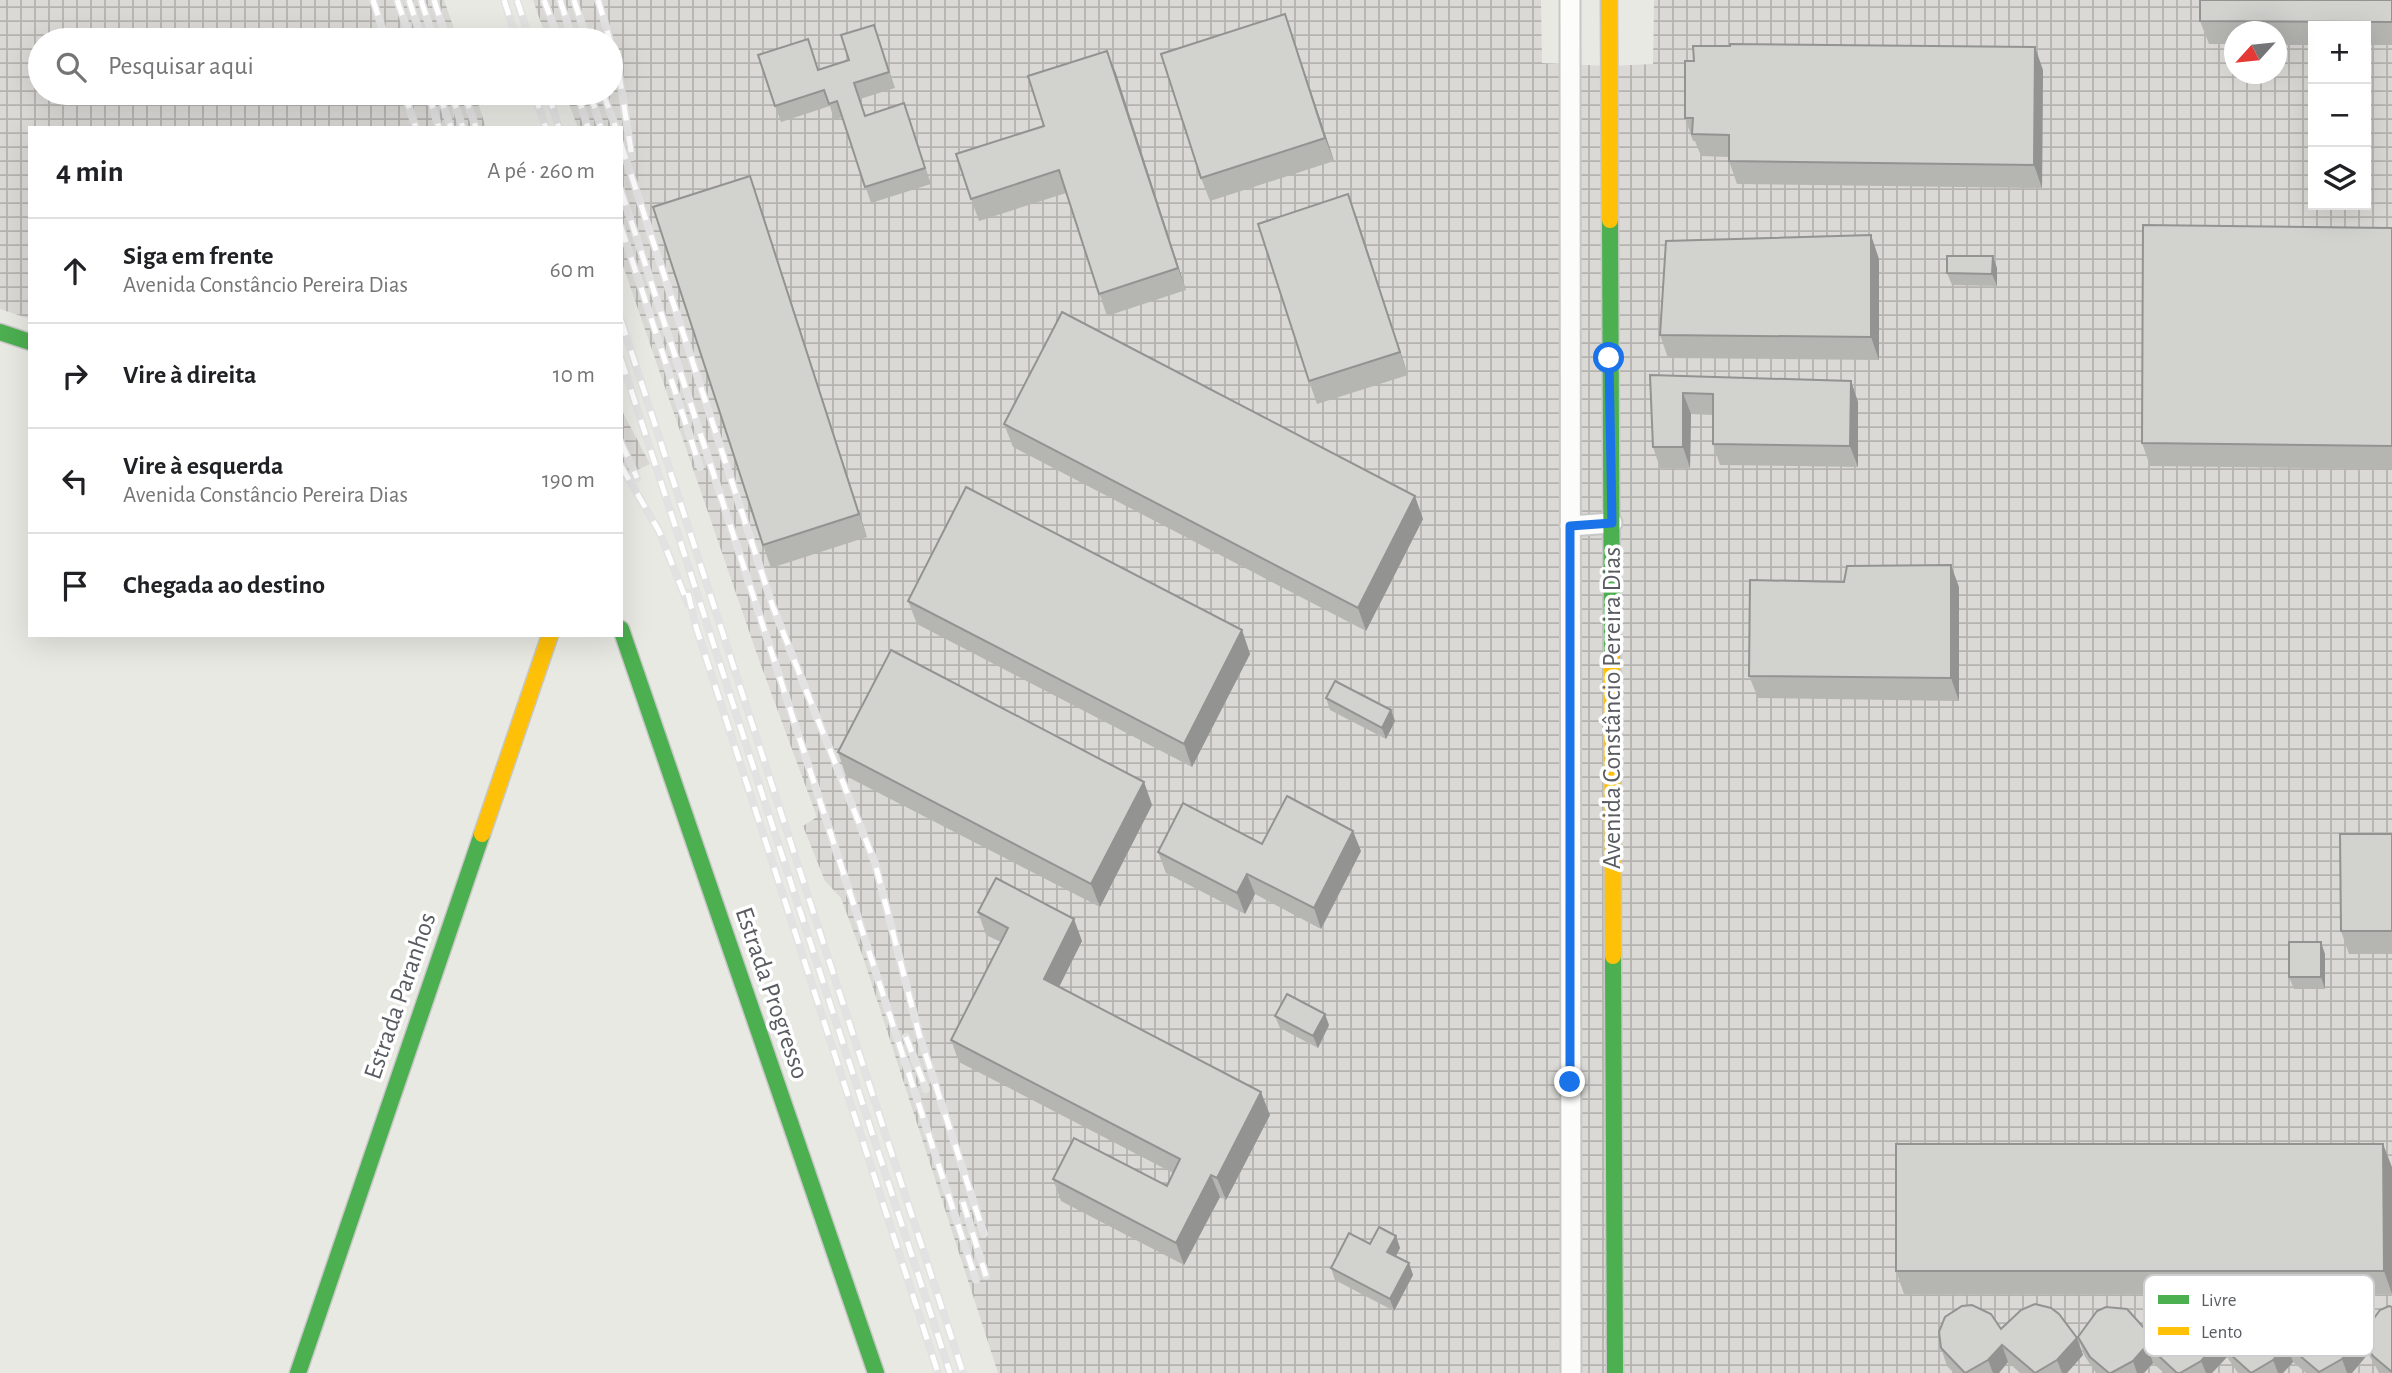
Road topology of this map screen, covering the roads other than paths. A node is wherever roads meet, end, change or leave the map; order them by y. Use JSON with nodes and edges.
{"nodes":[{"id":1,"x":1570,"y":0,"type":"edge"},
{"id":2,"x":1609,"y":0,"type":"edge"},
{"id":3,"x":0,"y":332,"type":"edge"},
{"id":4,"x":28,"y":341,"type":"edge"},
{"id":5,"x":1612,"y":523,"type":"junction"},
{"id":6,"x":1570,"y":526,"type":"junction"},
{"id":7,"x":623,"y":635,"type":"edge"},
{"id":8,"x":549,"y":637,"type":"edge"},
{"id":9,"x":298,"y":1373,"type":"edge"},
{"id":10,"x":876,"y":1373,"type":"edge"},
{"id":11,"x":1571,"y":1373,"type":"edge"},
{"id":12,"x":1615,"y":1373,"type":"edge"}],
"edges":[{"from":1,"to":6,"type":"street","name":"Avenida Constâncio Pereira Dias"},
{"from":2,"to":5,"type":"street","name":"Avenida Constâncio Pereira Dias"},
{"from":3,"to":4,"type":"street"},
{"from":5,"to":6,"type":"street"},
{"from":5,"to":12,"type":"street","name":"Avenida Constâncio Pereira Dias"},
{"from":6,"to":11,"type":"street","name":"Avenida Constâncio Pereira Dias"},
{"from":7,"to":10,"type":"street","name":"Estrada Progresso"},
{"from":8,"to":9,"type":"street","name":"Estrada Paranhos"}]}
